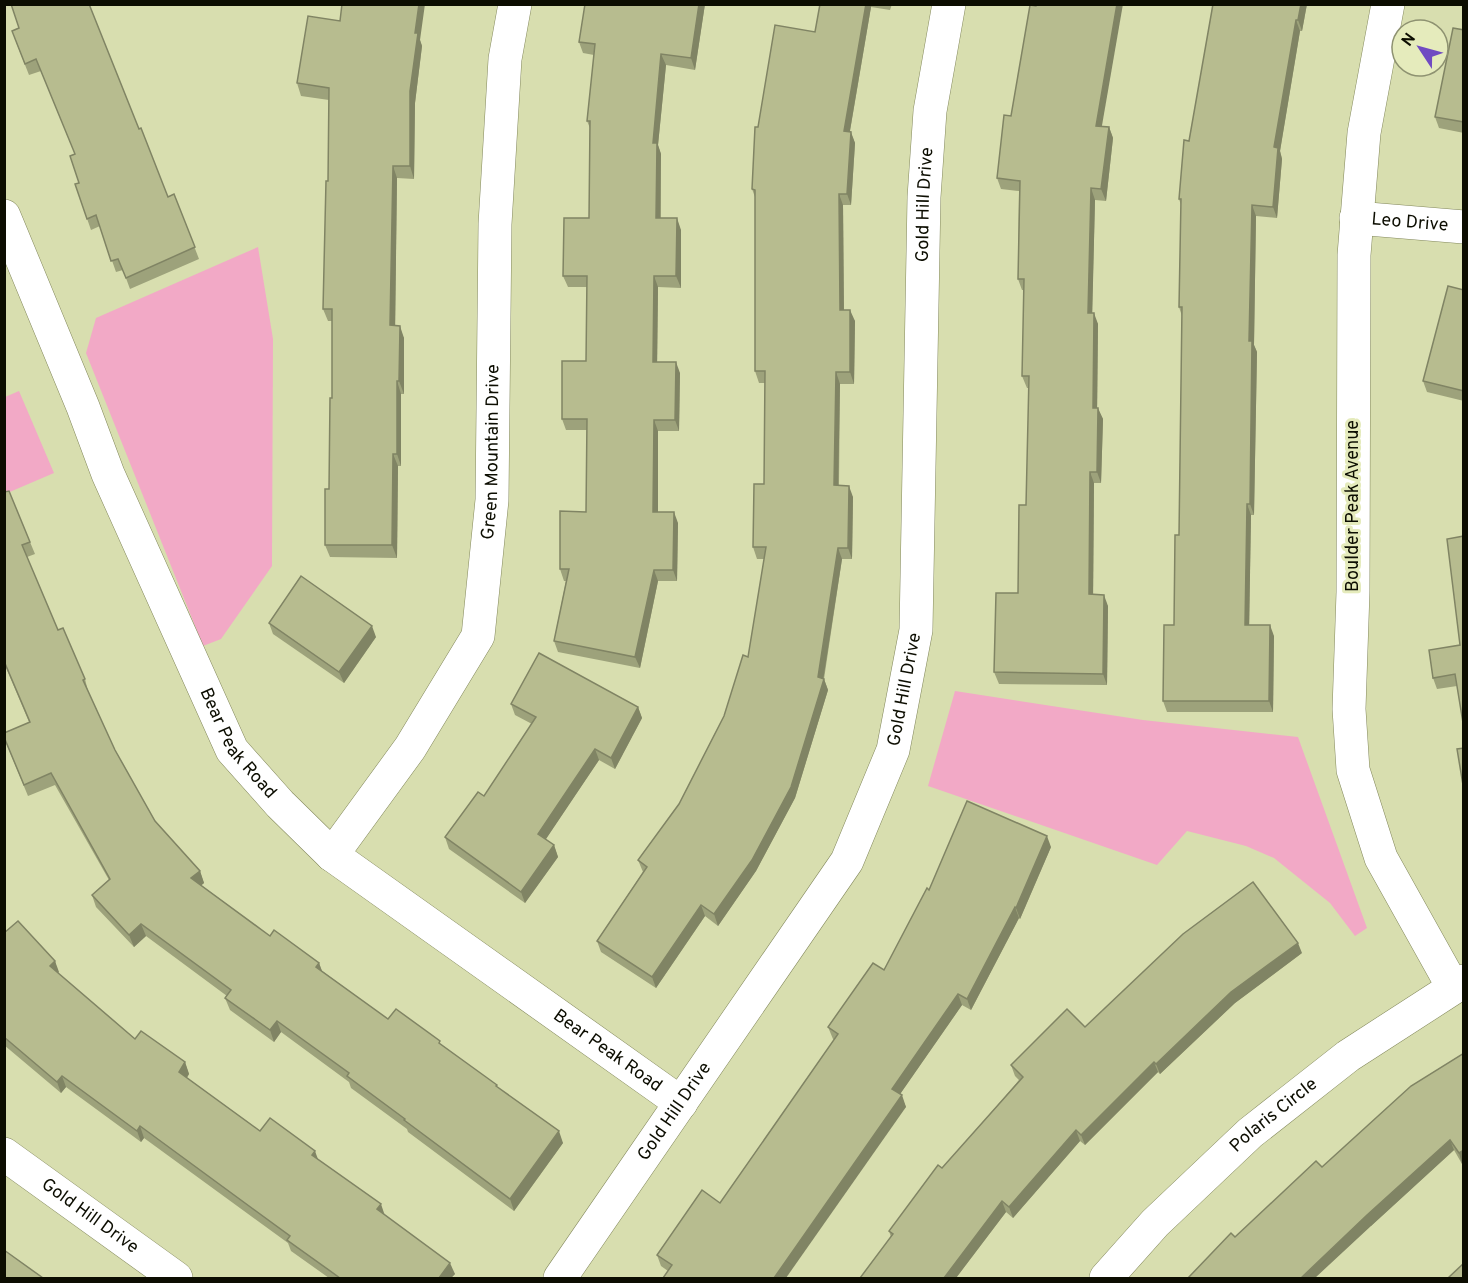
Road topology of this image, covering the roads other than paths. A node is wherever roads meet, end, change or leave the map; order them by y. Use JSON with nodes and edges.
{"nodes":[{"id":1,"x":515,"y":4,"type":"edge"},
{"id":2,"x":950,"y":4,"type":"edge"},
{"id":3,"x":1388,"y":4,"type":"edge"},
{"id":4,"x":4,"y":216,"type":"edge"},
{"id":5,"x":1356,"y":218,"type":"junction"},
{"id":6,"x":1464,"y":227,"type":"edge"},
{"id":7,"x":332,"y":855,"type":"junction"},
{"id":8,"x":1458,"y":984,"type":"edge"},
{"id":9,"x":681,"y":1103,"type":"junction"},
{"id":10,"x":4,"y":1154,"type":"edge"},
{"id":11,"x":176,"y":1278,"type":"edge"},
{"id":12,"x":560,"y":1278,"type":"edge"},
{"id":13,"x":1106,"y":1278,"type":"edge"}],
"edges":[{"from":1,"to":7,"type":"street","name":"Green Mountain Drive"},
{"from":2,"to":9,"type":"street","name":"Gold Hill Drive"},
{"from":3,"to":5,"type":"street","name":"Boulder Peak Avenue"},
{"from":4,"to":7,"type":"street","name":"Bear Peak Road"},
{"from":5,"to":6,"type":"street","name":"Leo Drive"},
{"from":5,"to":8,"type":"street","name":"Boulder Peak Avenue"},
{"from":7,"to":9,"type":"street","name":"Bear Peak Road"},
{"from":8,"to":13,"type":"street","name":"Polaris Circle"},
{"from":9,"to":12,"type":"street","name":"Gold Hill Drive"},
{"from":10,"to":11,"type":"street","name":"Gold Hill Drive"}]}
